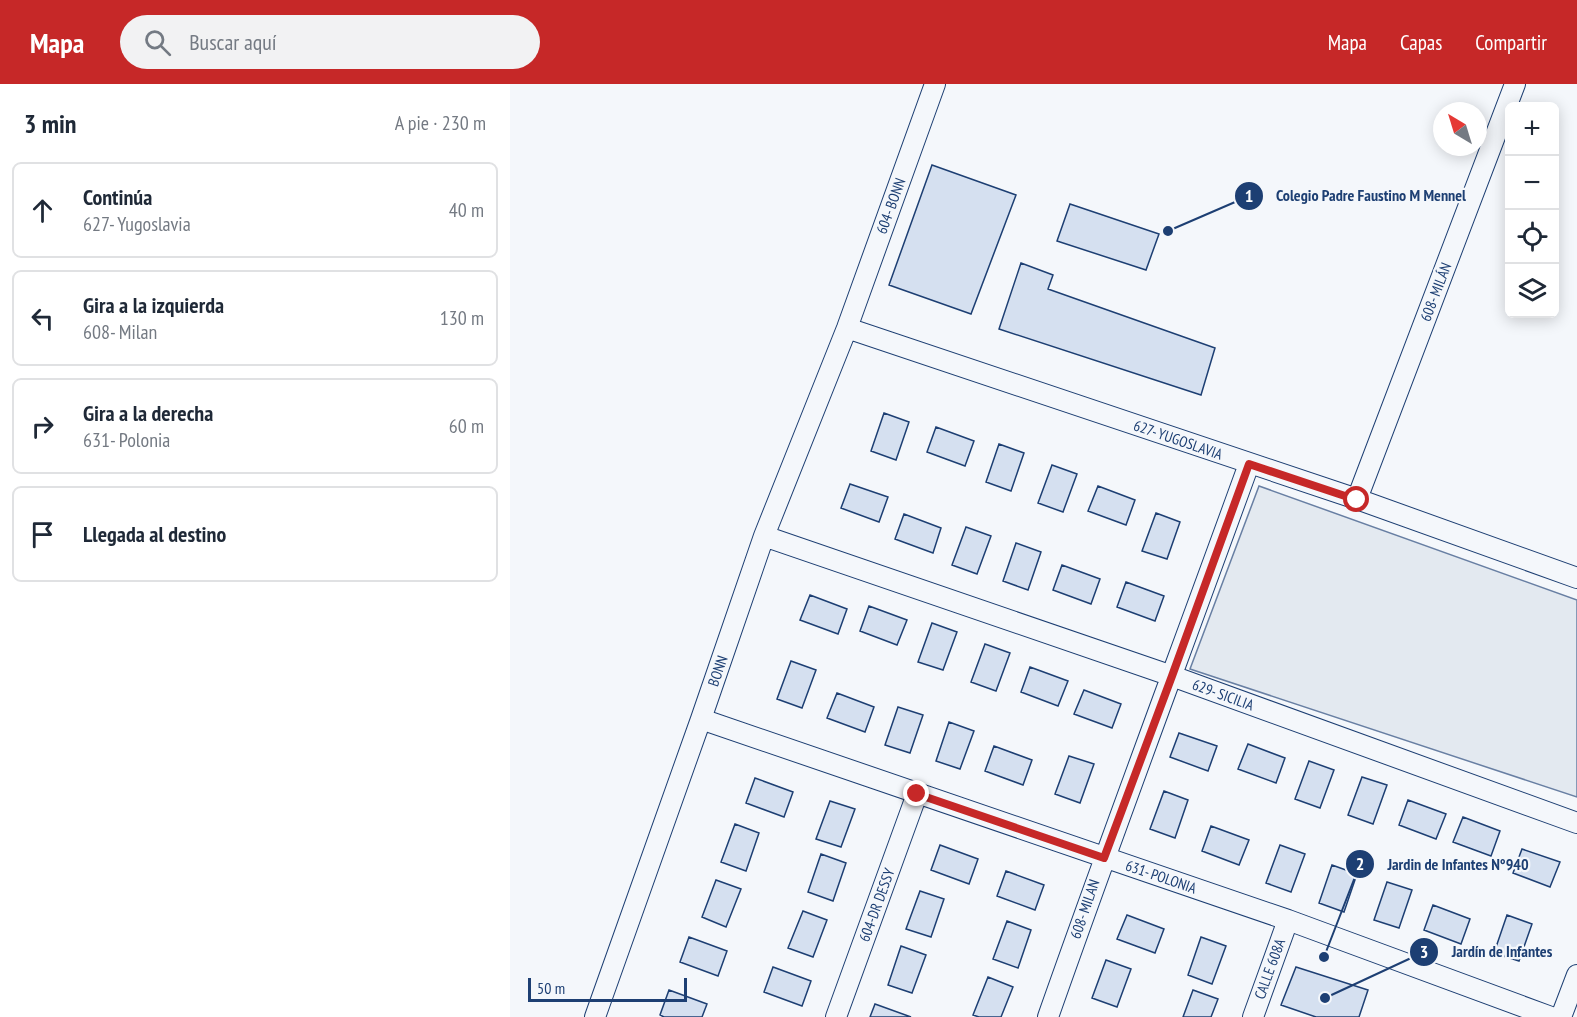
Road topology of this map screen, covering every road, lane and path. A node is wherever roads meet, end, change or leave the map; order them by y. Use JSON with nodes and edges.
{"nodes":[{"id":1,"x":935,"y":84,"type":"edge"},
{"id":2,"x":1515,"y":84,"type":"edge"},
{"id":3,"x":847,"y":328,"type":"junction"},
{"id":4,"x":1249,"y":464,"type":"junction"},
{"id":5,"x":1357,"y":500,"type":"junction"},
{"id":6,"x":764,"y":537,"type":"junction"},
{"id":7,"x":1577,"y":578,"type":"edge"},
{"id":8,"x":1172,"y":676,"type":"junction"},
{"id":9,"x":701,"y":719,"type":"junction"},
{"id":10,"x":917,"y":794,"type":"junction"},
{"id":11,"x":1577,"y":823,"type":"edge"},
{"id":12,"x":1104,"y":858,"type":"junction"},
{"id":13,"x":1288,"y":921,"type":"junction"},
{"id":14,"x":1577,"y":975,"type":"edge"},
{"id":15,"x":595,"y":1017,"type":"edge"},
{"id":16,"x":836,"y":1017,"type":"edge"},
{"id":17,"x":1047,"y":1017,"type":"edge"},
{"id":18,"x":1252,"y":1017,"type":"edge"},
{"id":19,"x":1551,"y":1017,"type":"edge"},
{"id":20,"x":1561,"y":1017,"type":"edge"}],
"edges":[{"from":1,"to":3,"type":"street","name":"604- BONN"},
{"from":2,"to":5,"type":"street","name":"608- MILÁN"},
{"from":3,"to":4,"type":"street","name":"627- YUGOSLAVIA"},
{"from":3,"to":6,"type":"street","name":"BONN"},
{"from":4,"to":5,"type":"street","name":"627- YUGOSLAVIA"},
{"from":4,"to":8,"type":"street","name":"608- MILAN"},
{"from":5,"to":7,"type":"street","name":"627- YUGOSLAVIA"},
{"from":6,"to":8,"type":"street","name":"629- SICILIA"},
{"from":6,"to":9,"type":"street","name":"BONN"},
{"from":8,"to":11,"type":"street","name":"629- SICILIA"},
{"from":8,"to":12,"type":"street","name":"608- MILAN"},
{"from":9,"to":10,"type":"street","name":"631- POLONIA"},
{"from":9,"to":15,"type":"street","name":"BONN"},
{"from":10,"to":12,"type":"street","name":"631- POLONIA"},
{"from":10,"to":16,"type":"street","name":"604-DR DESSY"},
{"from":12,"to":13,"type":"street","name":"631- POLONIA"},
{"from":12,"to":17,"type":"street","name":"608- MILAN"},
{"from":13,"to":18,"type":"street","name":"CALLE 608A"},
{"from":13,"to":19,"type":"street","name":"631- POLONIA"},
{"from":14,"to":20,"type":"street"}]}
